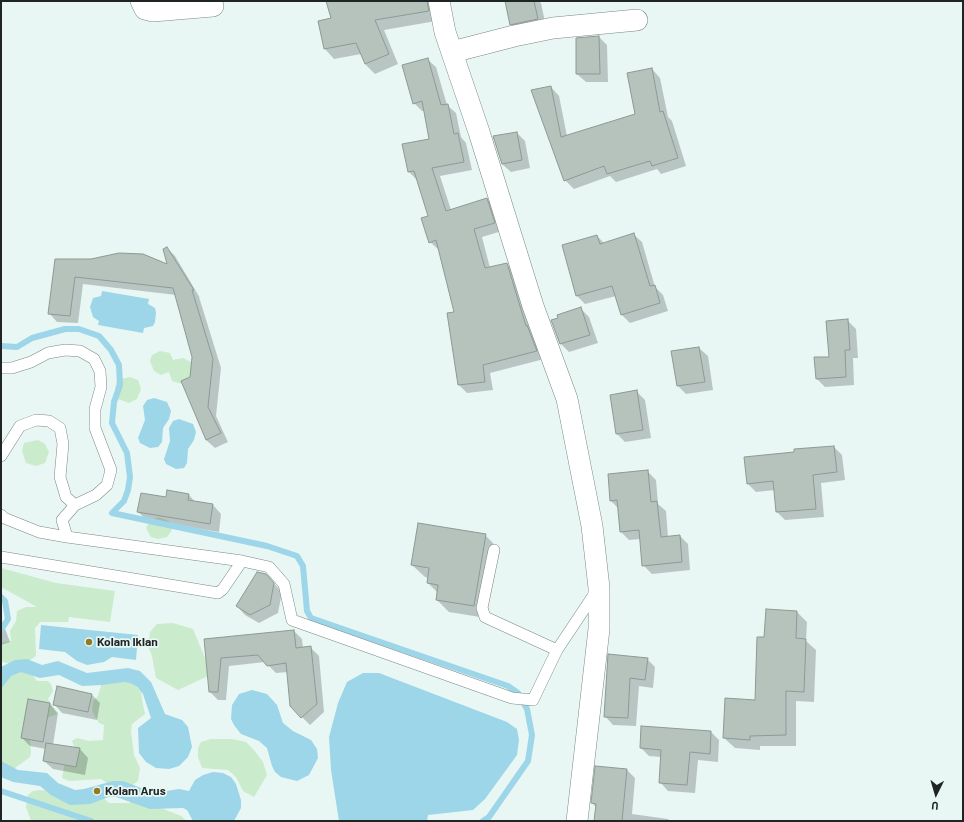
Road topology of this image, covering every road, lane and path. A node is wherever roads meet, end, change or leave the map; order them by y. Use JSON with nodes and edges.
{"nodes":[{"id":1,"x":141,"y":1,"type":"edge"},
{"id":2,"x":440,"y":1,"type":"edge"},
{"id":3,"x":213,"y":6,"type":"dead end"},
{"id":4,"x":637,"y":20,"type":"dead end"},
{"id":5,"x":452,"y":52,"type":"junction"},
{"id":6,"x":1,"y":368,"type":"edge"},
{"id":7,"x":1,"y":456,"type":"edge"},
{"id":8,"x":75,"y":505,"type":"junction"},
{"id":9,"x":1,"y":515,"type":"edge"},
{"id":10,"x":67,"y":537,"type":"junction"},
{"id":11,"x":494,"y":550,"type":"dead end"},
{"id":12,"x":1,"y":557,"type":"edge"},
{"id":13,"x":242,"y":561,"type":"junction"},
{"id":14,"x":599,"y":588,"type":"junction"},
{"id":15,"x":556,"y":650,"type":"junction"},
{"id":16,"x":577,"y":821,"type":"edge"}],
"edges":[{"from":1,"to":3,"type":"street"},
{"from":2,"to":5,"type":"street"},
{"from":4,"to":5,"type":"street"},
{"from":5,"to":14,"type":"street"},
{"from":6,"to":8,"type":"lane"},
{"from":7,"to":8,"type":"lane"},
{"from":8,"to":10,"type":"lane"},
{"from":9,"to":10,"type":"lane"},
{"from":10,"to":13,"type":"lane"},
{"from":11,"to":15,"type":"lane"},
{"from":12,"to":13,"type":"lane"},
{"from":13,"to":15,"type":"lane"},
{"from":14,"to":15,"type":"lane"},
{"from":14,"to":16,"type":"street"}]}
